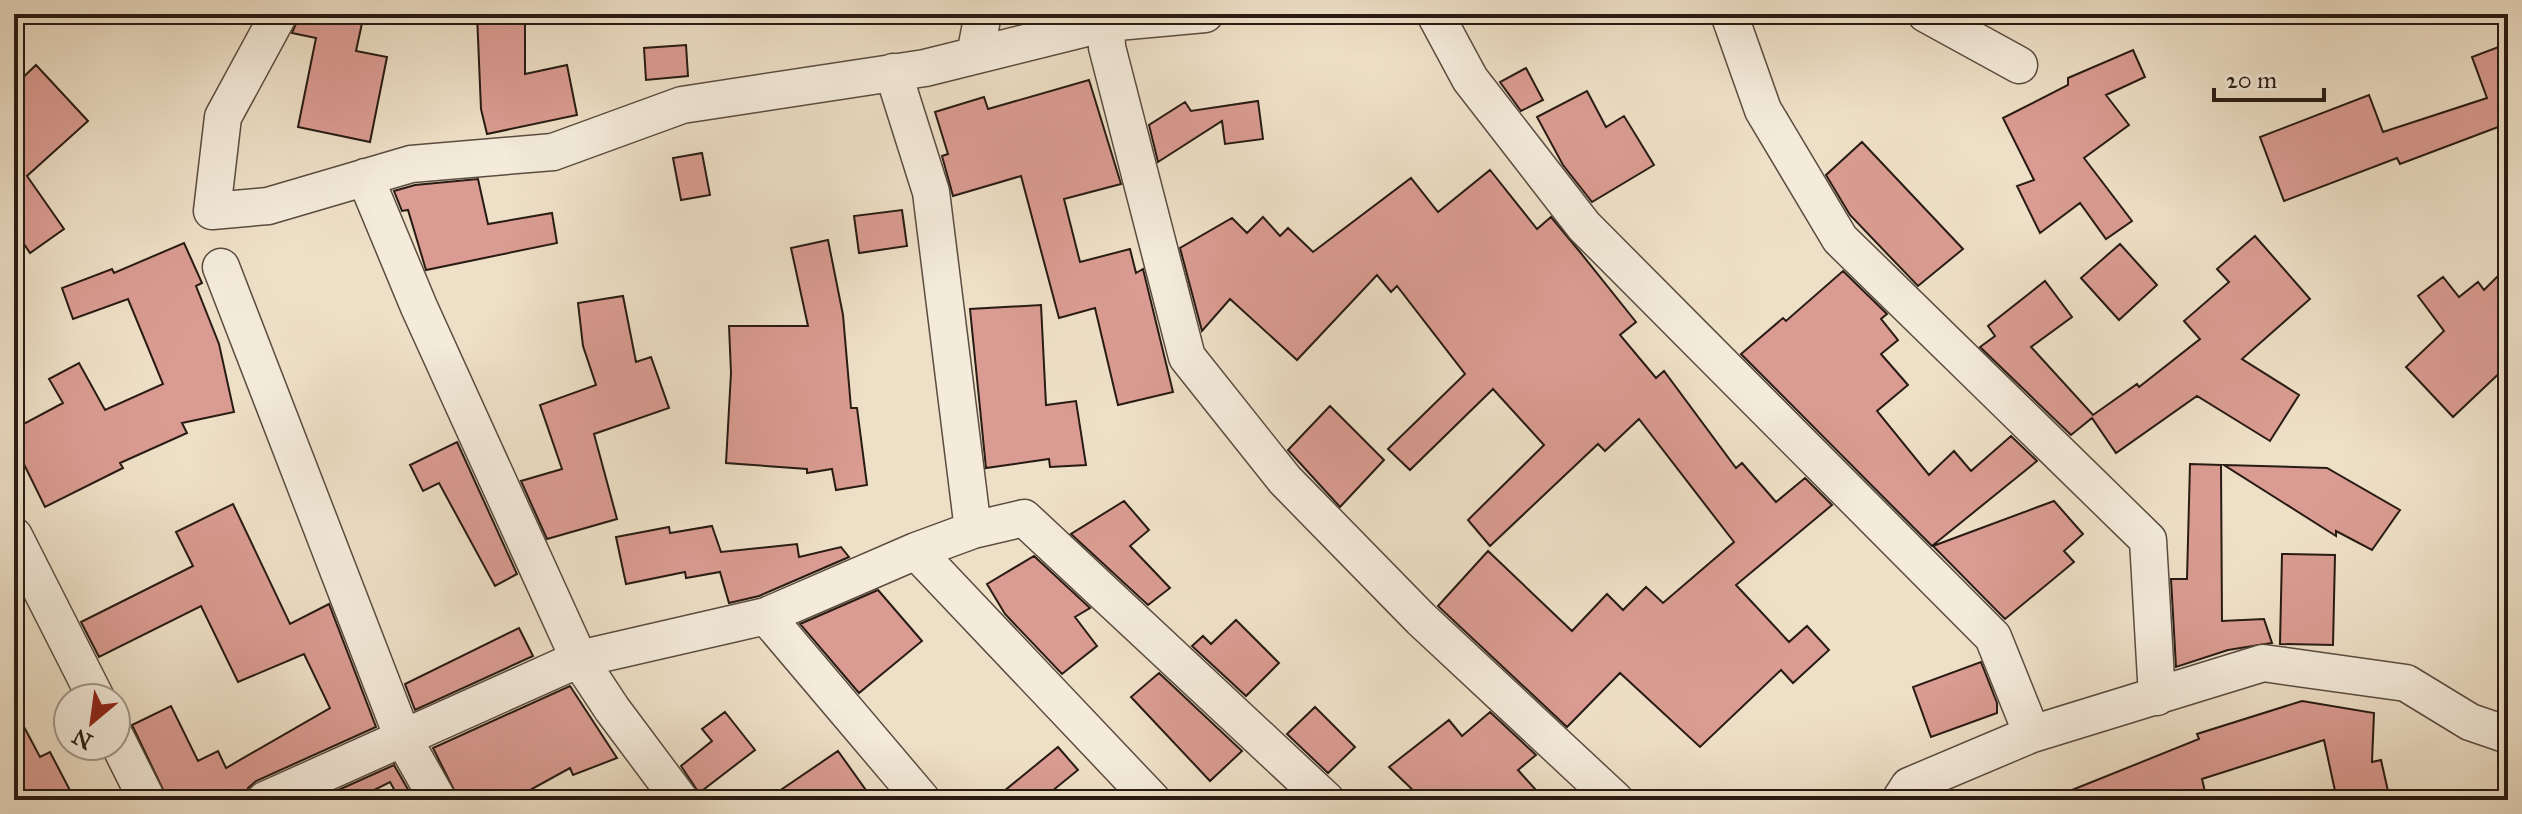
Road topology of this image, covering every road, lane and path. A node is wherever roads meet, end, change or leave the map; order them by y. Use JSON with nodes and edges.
{"nodes":[{"id":1,"x":279,"y":14,"type":"edge"},
{"id":2,"x":983,"y":14,"type":"edge"},
{"id":3,"x":1205,"y":14,"type":"edge"},
{"id":4,"x":1435,"y":14,"type":"edge"},
{"id":5,"x":1729,"y":14,"type":"edge"},
{"id":6,"x":1926,"y":14,"type":"edge"},
{"id":7,"x":1106,"y":23,"type":"junction"},
{"id":8,"x":975,"y":55,"type":"junction"},
{"id":9,"x":2019,"y":65,"type":"dead end"},
{"id":10,"x":893,"y":72,"type":"junction"},
{"id":11,"x":365,"y":177,"type":"junction"},
{"id":12,"x":221,"y":267,"type":"dead end"},
{"id":13,"x":973,"y":530,"type":"junction"},
{"id":14,"x":14,"y":536,"type":"edge"},
{"id":15,"x":916,"y":551,"type":"junction"},
{"id":16,"x":766,"y":616,"type":"junction"},
{"id":17,"x":579,"y":659,"type":"junction"},
{"id":18,"x":88,"y":682,"type":"edge"},
{"id":19,"x":2157,"y":697,"type":"junction"},
{"id":20,"x":2032,"y":734,"type":"junction"},
{"id":21,"x":2508,"y":735,"type":"edge"},
{"id":22,"x":403,"y":738,"type":"junction"},
{"id":23,"x":128,"y":762,"type":"edge"},
{"id":24,"x":147,"y":800,"type":"edge"},
{"id":25,"x":265,"y":800,"type":"edge"},
{"id":26,"x":438,"y":800,"type":"edge"},
{"id":27,"x":680,"y":800,"type":"edge"},
{"id":28,"x":922,"y":800,"type":"edge"},
{"id":29,"x":1152,"y":800,"type":"edge"},
{"id":30,"x":1326,"y":800,"type":"edge"},
{"id":31,"x":1615,"y":800,"type":"edge"},
{"id":32,"x":1900,"y":800,"type":"edge"}],
"edges":[{"from":1,"to":11,"type":"street"},
{"from":2,"to":8,"type":"street"},
{"from":3,"to":7,"type":"street"},
{"from":4,"to":20,"type":"street"},
{"from":5,"to":19,"type":"street"},
{"from":6,"to":9,"type":"street"},
{"from":7,"to":8,"type":"street"},
{"from":7,"to":31,"type":"street"},
{"from":8,"to":10,"type":"street"},
{"from":10,"to":11,"type":"street"},
{"from":10,"to":13,"type":"street"},
{"from":11,"to":17,"type":"street"},
{"from":12,"to":22,"type":"street"},
{"from":13,"to":15,"type":"street"},
{"from":13,"to":30,"type":"street"},
{"from":14,"to":18,"type":"street"},
{"from":15,"to":16,"type":"street"},
{"from":15,"to":29,"type":"street"},
{"from":16,"to":17,"type":"street"},
{"from":16,"to":28,"type":"street"},
{"from":17,"to":22,"type":"street"},
{"from":17,"to":27,"type":"street"},
{"from":19,"to":20,"type":"street"},
{"from":19,"to":21,"type":"street"},
{"from":20,"to":32,"type":"street"},
{"from":22,"to":25,"type":"street"},
{"from":22,"to":26,"type":"street"},
{"from":23,"to":24,"type":"street"}]}
